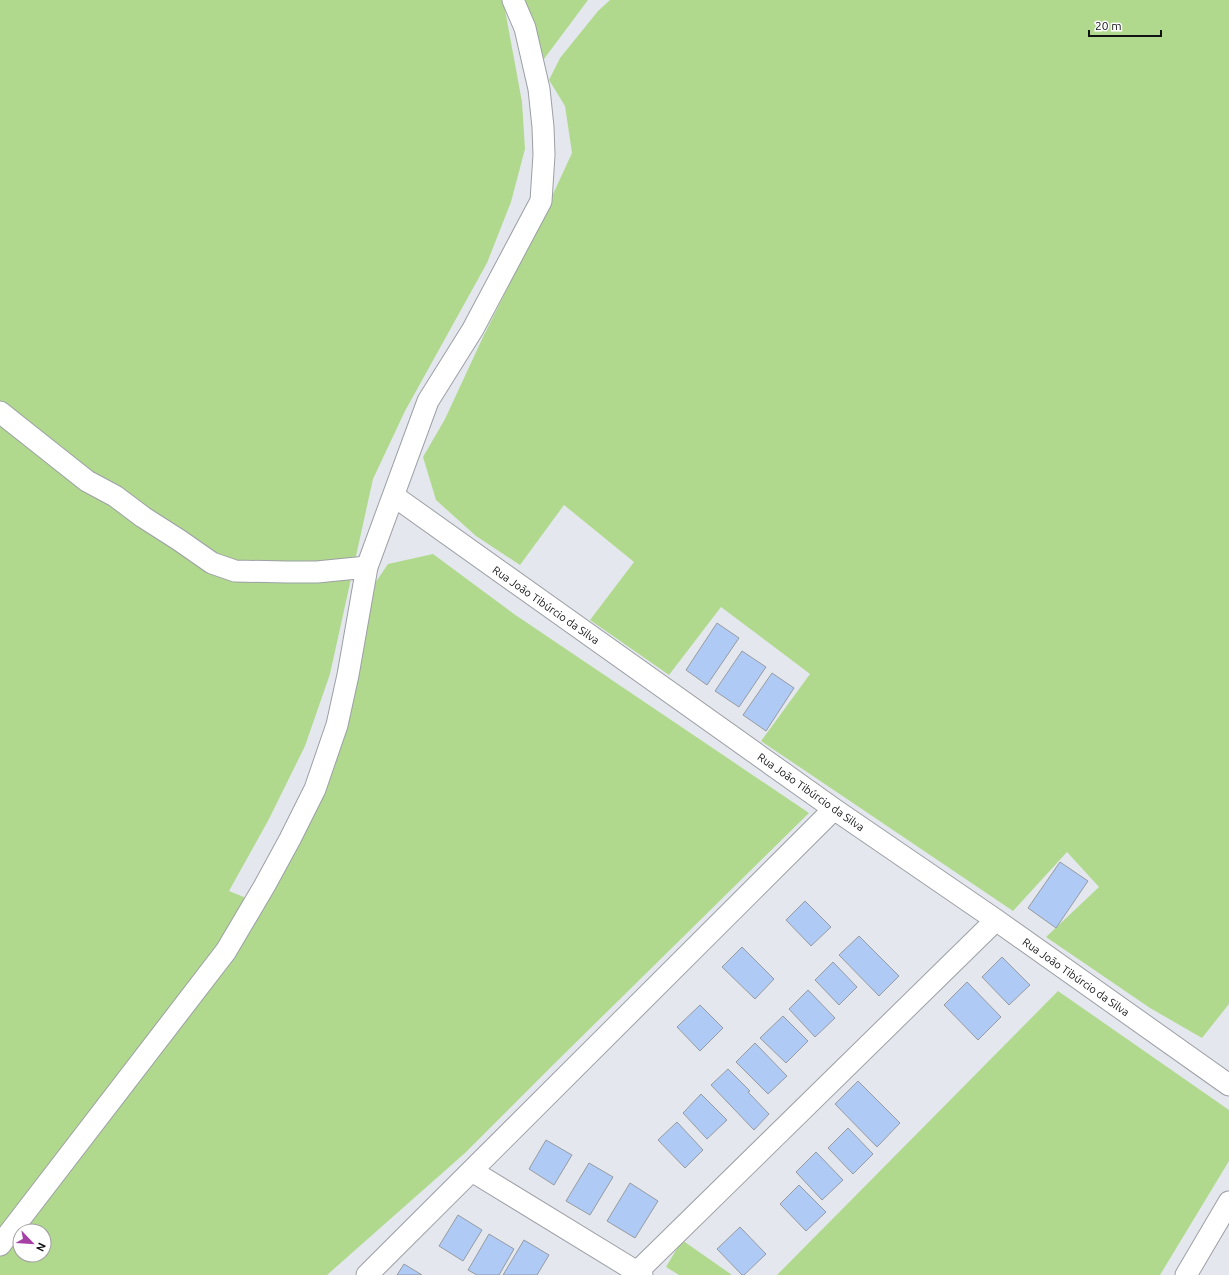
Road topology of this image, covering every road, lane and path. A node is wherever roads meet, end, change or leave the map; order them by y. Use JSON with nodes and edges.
{"nodes":[{"id":1,"x":513,"y":0,"type":"edge"},
{"id":2,"x":0,"y":412,"type":"edge"},
{"id":3,"x":394,"y":496,"type":"junction"},
{"id":4,"x":367,"y":567,"type":"junction"},
{"id":5,"x":834,"y":809,"type":"junction"},
{"id":6,"x":996,"y":920,"type":"junction"},
{"id":7,"x":1229,"y":1085,"type":"edge"},
{"id":8,"x":472,"y":1171,"type":"junction"},
{"id":9,"x":1229,"y":1202,"type":"edge"},
{"id":10,"x":0,"y":1245,"type":"edge"},
{"id":11,"x":640,"y":1274,"type":"edge"},
{"id":12,"x":367,"y":1275,"type":"edge"},
{"id":13,"x":1186,"y":1275,"type":"edge"}],
"edges":[{"from":1,"to":3,"type":"street"},
{"from":2,"to":4,"type":"street"},
{"from":3,"to":4,"type":"street"},
{"from":3,"to":5,"type":"street","name":"Rua João Tibúrcio da Silva"},
{"from":4,"to":10,"type":"street"},
{"from":5,"to":6,"type":"street","name":"Rua João Tibúrcio da Silva"},
{"from":5,"to":8,"type":"street"},
{"from":6,"to":7,"type":"street","name":"Rua João Tibúrcio da Silva"},
{"from":6,"to":11,"type":"street"},
{"from":8,"to":11,"type":"street"},
{"from":8,"to":12,"type":"street"},
{"from":9,"to":13,"type":"street"}]}
